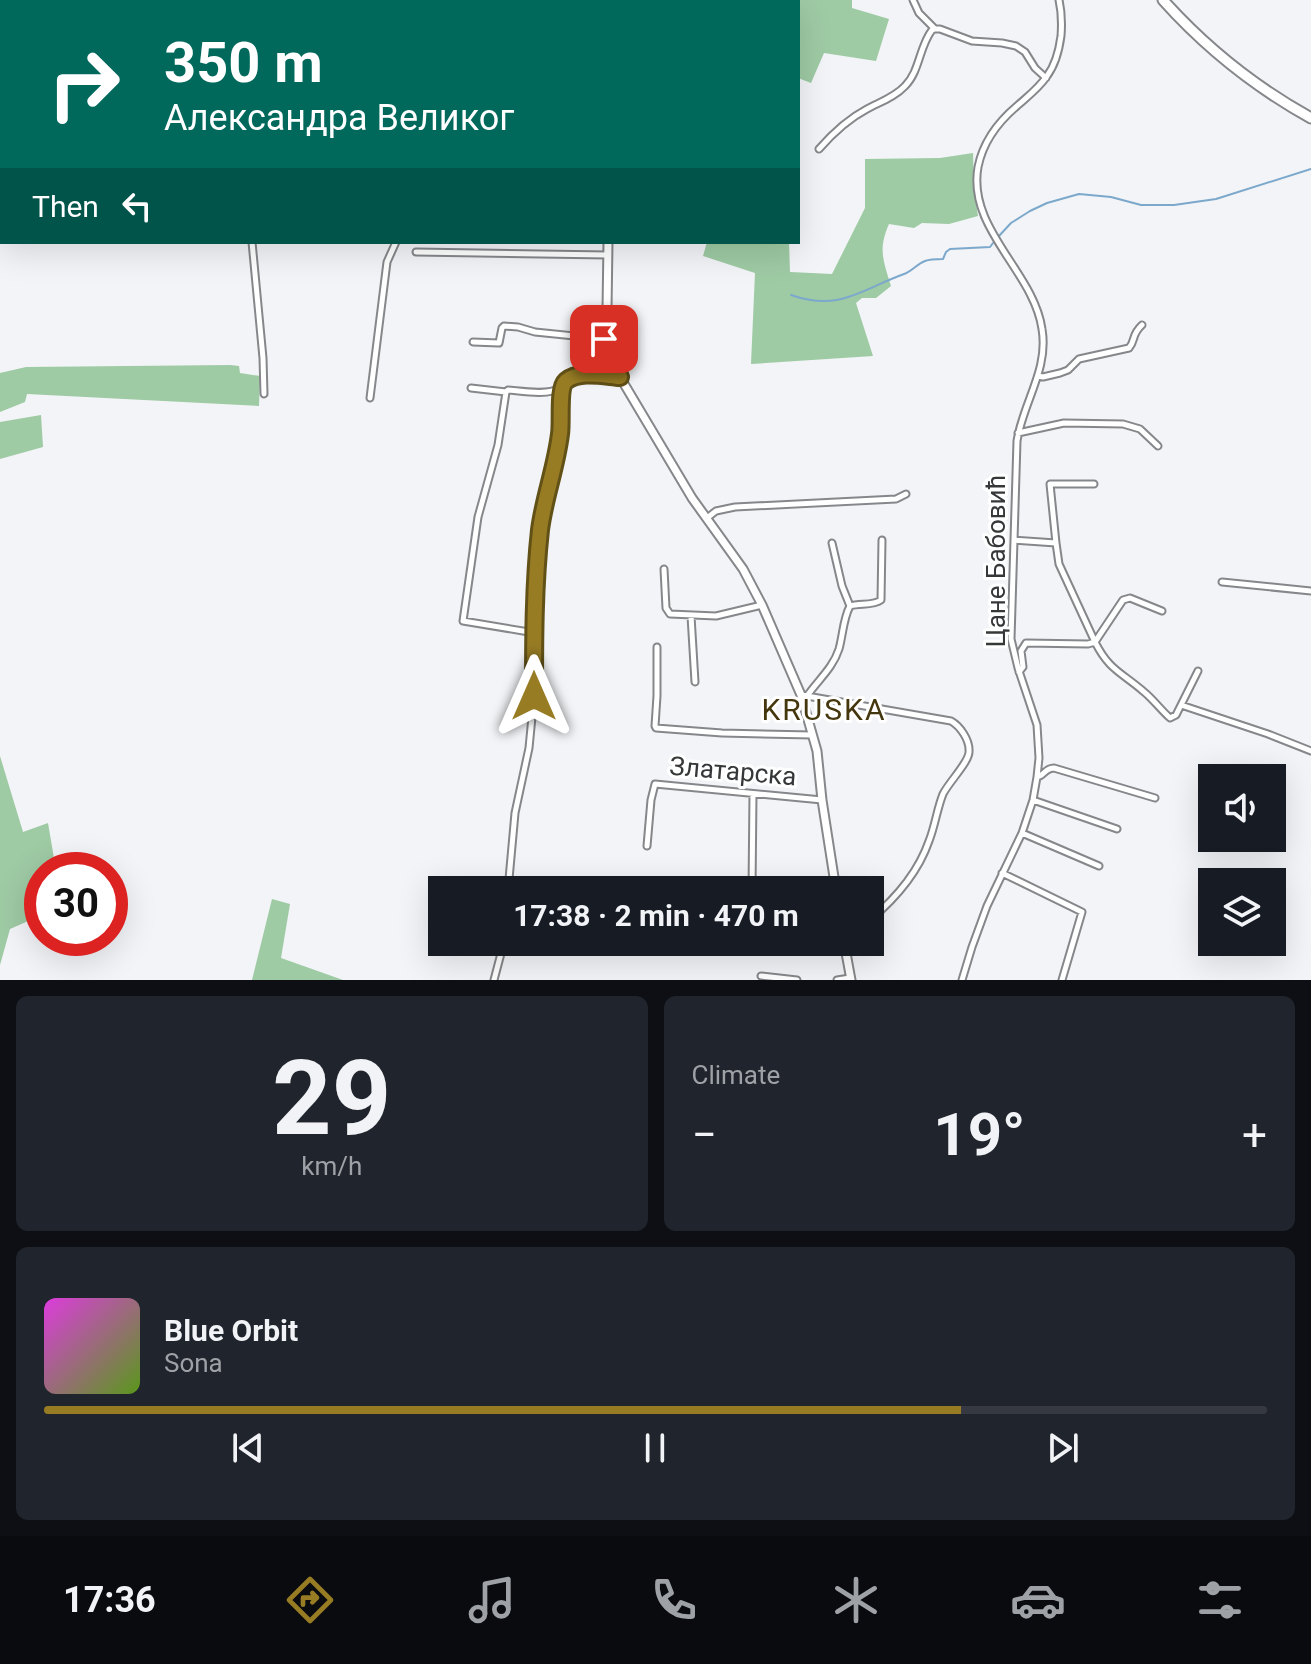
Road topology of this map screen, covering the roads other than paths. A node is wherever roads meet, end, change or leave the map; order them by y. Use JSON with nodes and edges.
{"nodes":[{"id":1,"x":913,"y":0,"type":"edge"},
{"id":2,"x":1059,"y":0,"type":"edge"},
{"id":3,"x":1163,"y":0,"type":"edge"},
{"id":4,"x":935,"y":29,"type":"junction"},
{"id":5,"x":1046,"y":78,"type":"junction"},
{"id":6,"x":1311,"y":118,"type":"edge"},
{"id":7,"x":819,"y":149,"type":"dead end"},
{"id":8,"x":252,"y":244,"type":"edge"},
{"id":9,"x":395,"y":244,"type":"edge"},
{"id":10,"x":608,"y":244,"type":"edge"},
{"id":11,"x":416,"y":252,"type":"dead end"},
{"id":12,"x":608,"y":255,"type":"junction"},
{"id":13,"x":1142,"y":325,"type":"dead end"},
{"id":14,"x":604,"y":339,"type":"junction"},
{"id":15,"x":473,"y":342,"type":"dead end"},
{"id":16,"x":1038,"y":376,"type":"junction"},
{"id":17,"x":620,"y":377,"type":"junction"},
{"id":18,"x":471,"y":388,"type":"dead end"},
{"id":19,"x":561,"y":388,"type":"junction"},
{"id":20,"x":506,"y":392,"type":"junction"},
{"id":21,"x":264,"y":394,"type":"dead end"},
{"id":22,"x":370,"y":398,"type":"dead end"},
{"id":23,"x":1018,"y":433,"type":"junction"},
{"id":24,"x":1158,"y":446,"type":"dead end"},
{"id":25,"x":1094,"y":484,"type":"dead end"},
{"id":26,"x":906,"y":494,"type":"dead end"},
{"id":27,"x":707,"y":518,"type":"junction"},
{"id":28,"x":882,"y":540,"type":"dead end"},
{"id":29,"x":1014,"y":540,"type":"junction"},
{"id":30,"x":832,"y":543,"type":"dead end"},
{"id":31,"x":1056,"y":543,"type":"junction"},
{"id":32,"x":664,"y":569,"type":"dead end"},
{"id":33,"x":1222,"y":582,"type":"dead end"},
{"id":34,"x":1311,"y":591,"type":"edge"},
{"id":35,"x":762,"y":605,"type":"junction"},
{"id":36,"x":850,"y":606,"type":"junction"},
{"id":37,"x":1162,"y":611,"type":"dead end"},
{"id":38,"x":691,"y":616,"type":"junction"},
{"id":39,"x":535,"y":633,"type":"junction"},
{"id":40,"x":1095,"y":642,"type":"junction"},
{"id":41,"x":657,"y":647,"type":"dead end"},
{"id":42,"x":1198,"y":671,"type":"dead end"},
{"id":43,"x":1019,"y":672,"type":"junction"},
{"id":44,"x":695,"y":682,"type":"dead end"},
{"id":45,"x":804,"y":696,"type":"junction"},
{"id":46,"x":1181,"y":705,"type":"junction"},
{"id":47,"x":813,"y":735,"type":"junction"},
{"id":48,"x":1311,"y":751,"type":"edge"},
{"id":49,"x":1037,"y":777,"type":"junction"},
{"id":50,"x":753,"y":794,"type":"junction"},
{"id":51,"x":1155,"y":798,"type":"dead end"},
{"id":52,"x":822,"y":800,"type":"junction"},
{"id":53,"x":1033,"y":800,"type":"junction"},
{"id":54,"x":1117,"y":829,"type":"dead end"},
{"id":55,"x":1022,"y":833,"type":"junction"},
{"id":56,"x":647,"y":846,"type":"dead end"},
{"id":57,"x":1099,"y":866,"type":"dead end"},
{"id":58,"x":1002,"y":873,"type":"junction"},
{"id":59,"x":509,"y":876,"type":"edge"},
{"id":60,"x":752,"y":876,"type":"edge"},
{"id":61,"x":834,"y":876,"type":"edge"},
{"id":62,"x":884,"y":909,"type":"edge"},
{"id":63,"x":500,"y":956,"type":"edge"},
{"id":64,"x":846,"y":956,"type":"edge"},
{"id":65,"x":761,"y":976,"type":"dead end"},
{"id":66,"x":850,"y":979,"type":"edge"},
{"id":67,"x":494,"y":980,"type":"edge"},
{"id":68,"x":797,"y":980,"type":"edge"},
{"id":69,"x":837,"y":980,"type":"edge"},
{"id":70,"x":962,"y":980,"type":"edge"},
{"id":71,"x":1062,"y":980,"type":"edge"}],
"edges":[{"from":1,"to":4,"type":"street"},
{"from":2,"to":5,"type":"street"},
{"from":3,"to":6,"type":"main road"},
{"from":4,"to":5,"type":"street"},
{"from":4,"to":7,"type":"street"},
{"from":5,"to":16,"type":"street","name":"Цане Бабовић"},
{"from":8,"to":21,"type":"street"},
{"from":9,"to":22,"type":"street"},
{"from":10,"to":12,"type":"street"},
{"from":11,"to":12,"type":"street"},
{"from":12,"to":14,"type":"street"},
{"from":13,"to":16,"type":"street"},
{"from":14,"to":15,"type":"street"},
{"from":14,"to":17,"type":"street"},
{"from":16,"to":23,"type":"street","name":"Цане Бабовић"},
{"from":17,"to":19,"type":"street"},
{"from":17,"to":27,"type":"street"},
{"from":18,"to":20,"type":"street"},
{"from":19,"to":20,"type":"street"},
{"from":19,"to":39,"type":"street"},
{"from":20,"to":39,"type":"street"},
{"from":23,"to":24,"type":"street"},
{"from":23,"to":29,"type":"street","name":"Цане Бабовић"},
{"from":25,"to":31,"type":"street"},
{"from":26,"to":27,"type":"street"},
{"from":27,"to":35,"type":"street"},
{"from":28,"to":36,"type":"street"},
{"from":29,"to":31,"type":"street"},
{"from":29,"to":43,"type":"street","name":"Цане Бабовић"},
{"from":30,"to":36,"type":"street"},
{"from":31,"to":40,"type":"street"},
{"from":32,"to":38,"type":"street"},
{"from":33,"to":34,"type":"street"},
{"from":35,"to":38,"type":"street"},
{"from":35,"to":45,"type":"street"},
{"from":36,"to":45,"type":"street"},
{"from":37,"to":40,"type":"street"},
{"from":38,"to":44,"type":"street"},
{"from":39,"to":59,"type":"street"},
{"from":40,"to":43,"type":"street"},
{"from":40,"to":46,"type":"street"},
{"from":41,"to":47,"type":"street"},
{"from":42,"to":46,"type":"street"},
{"from":43,"to":49,"type":"street","name":"Цане Бабовић"},
{"from":45,"to":47,"type":"street"},
{"from":45,"to":62,"type":"street"},
{"from":46,"to":48,"type":"street"},
{"from":47,"to":52,"type":"street"},
{"from":49,"to":51,"type":"street"},
{"from":49,"to":53,"type":"street","name":"Цане Бабовић"},
{"from":50,"to":52,"type":"street","name":"Златарска"},
{"from":50,"to":56,"type":"street","name":"Златарска"},
{"from":50,"to":60,"type":"street"},
{"from":52,"to":61,"type":"street"},
{"from":53,"to":54,"type":"street"},
{"from":53,"to":55,"type":"street","name":"Цане Бабовић"},
{"from":55,"to":57,"type":"street"},
{"from":55,"to":58,"type":"street","name":"Цане Бабовић"},
{"from":58,"to":70,"type":"street","name":"Цане Бабовић"},
{"from":58,"to":71,"type":"street"},
{"from":63,"to":67,"type":"street"},
{"from":64,"to":66,"type":"street"},
{"from":65,"to":68,"type":"street"},
{"from":66,"to":69,"type":"street"}]}
